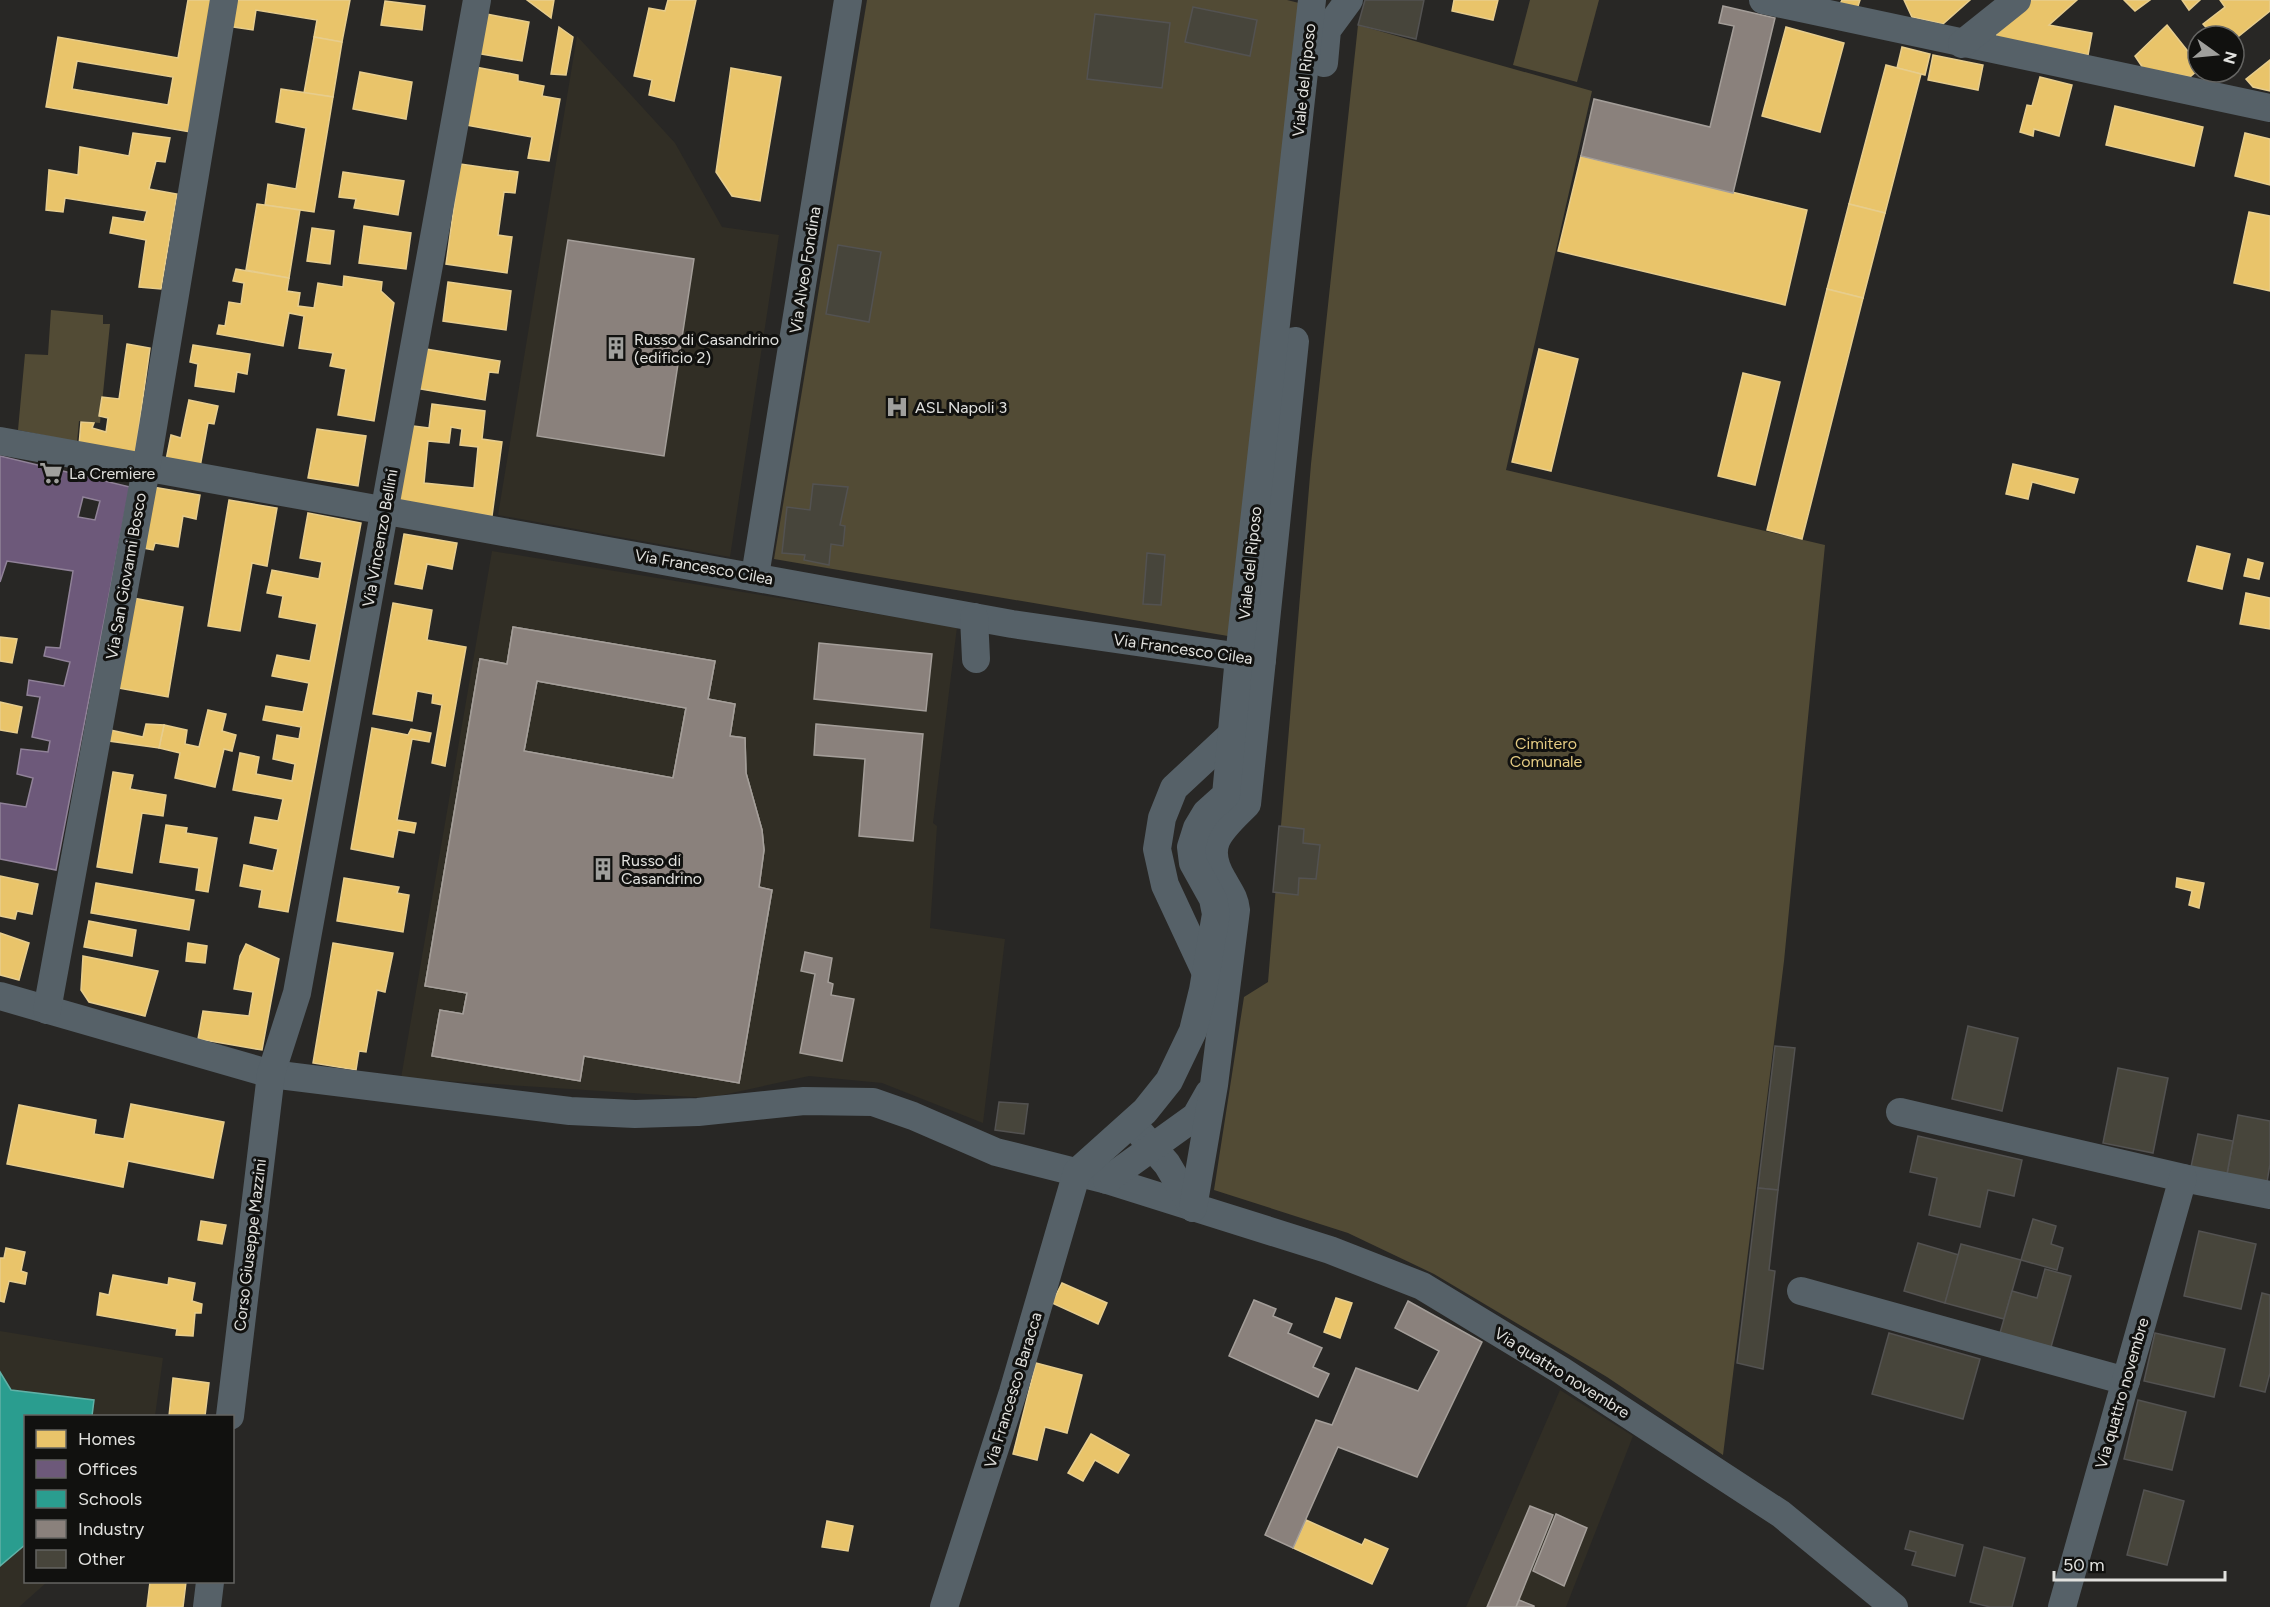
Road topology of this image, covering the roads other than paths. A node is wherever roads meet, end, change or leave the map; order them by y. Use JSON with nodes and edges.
{"nodes":[{"id":1,"x":224,"y":0,"type":"edge"},
{"id":2,"x":477,"y":0,"type":"edge"},
{"id":3,"x":848,"y":0,"type":"edge"},
{"id":4,"x":1312,"y":0,"type":"edge"},
{"id":5,"x":1763,"y":0,"type":"edge"},
{"id":6,"x":2017,"y":0,"type":"edge"},
{"id":7,"x":1345,"y":1,"type":"edge"},
{"id":8,"x":1962,"y":44,"type":"junction"},
{"id":9,"x":2270,"y":108,"type":"edge"},
{"id":10,"x":0,"y":441,"type":"edge"},
{"id":11,"x":146,"y":469,"type":"junction"},
{"id":12,"x":386,"y":510,"type":"junction"},
{"id":13,"x":756,"y":576,"type":"junction"},
{"id":14,"x":974,"y":617,"type":"junction"},
{"id":15,"x":976,"y":659,"type":"dead end"},
{"id":16,"x":1251,"y":659,"type":"junction"},
{"id":17,"x":1232,"y":734,"type":"junction"},
{"id":18,"x":1206,"y":973,"type":"junction"},
{"id":19,"x":0,"y":996,"type":"edge"},
{"id":20,"x":46,"y":1010,"type":"junction"},
{"id":21,"x":271,"y":1074,"type":"junction"},
{"id":22,"x":1214,"y":1084,"type":"junction"},
{"id":23,"x":1156,"y":1097,"type":"junction"},
{"id":24,"x":1899,"y":1112,"type":"dead end"},
{"id":25,"x":1127,"y":1126,"type":"junction"},
{"id":26,"x":1178,"y":1130,"type":"junction"},
{"id":27,"x":1154,"y":1147,"type":"junction"},
{"id":28,"x":1077,"y":1172,"type":"junction"},
{"id":29,"x":2183,"y":1178,"type":"junction"},
{"id":30,"x":1107,"y":1180,"type":"junction"},
{"id":31,"x":2270,"y":1195,"type":"edge"},
{"id":32,"x":1193,"y":1208,"type":"junction"},
{"id":33,"x":1801,"y":1291,"type":"dead end"},
{"id":34,"x":2126,"y":1382,"type":"junction"},
{"id":35,"x":230,"y":1415,"type":"edge"},
{"id":36,"x":210,"y":1583,"type":"edge"},
{"id":37,"x":207,"y":1607,"type":"edge"},
{"id":38,"x":944,"y":1607,"type":"edge"},
{"id":39,"x":1894,"y":1607,"type":"edge"},
{"id":40,"x":2062,"y":1607,"type":"edge"}],
"edges":[{"from":1,"to":11,"type":"street","name":"Via San Giovanni Bosco"},
{"from":2,"to":12,"type":"street","name":"Via Vincenzo Bellini"},
{"from":3,"to":13,"type":"street","name":"Via Alveo Fondina"},
{"from":4,"to":16,"type":"street","name":"Viale del Riposo"},
{"from":5,"to":8,"type":"street"},
{"from":6,"to":8,"type":"street"},
{"from":7,"to":16,"type":"street","name":"Viale del Riposo"},
{"from":8,"to":9,"type":"street"},
{"from":10,"to":11,"type":"street","name":"Via Francesco Cilea"},
{"from":11,"to":12,"type":"street","name":"Via Francesco Cilea"},
{"from":11,"to":20,"type":"street","name":"Via San Giovanni Bosco"},
{"from":12,"to":13,"type":"street","name":"Via Francesco Cilea"},
{"from":12,"to":21,"type":"street","name":"Via Vincenzo Bellini"},
{"from":13,"to":14,"type":"street","name":"Via Francesco Cilea"},
{"from":14,"to":15,"type":"street"},
{"from":14,"to":16,"type":"street","name":"Via Francesco Cilea"},
{"from":16,"to":17,"type":"street","name":"Viale del Riposo"},
{"from":16,"to":22,"type":"street","name":"Viale del Riposo"},
{"from":17,"to":18,"type":"street","name":"Viale del Riposo"},
{"from":17,"to":18,"type":"street"},
{"from":18,"to":23,"type":"street","name":"Viale del Riposo"},
{"from":19,"to":20,"type":"street"},
{"from":20,"to":21,"type":"street"},
{"from":21,"to":28,"type":"street"},
{"from":21,"to":35,"type":"street","name":"Corso Giuseppe Mazzini"},
{"from":22,"to":26,"type":"street","name":"Viale del Riposo"},
{"from":22,"to":32,"type":"street","name":"Viale del Riposo"},
{"from":23,"to":25,"type":"street","name":"Viale del Riposo"},
{"from":23,"to":26,"type":"street"},
{"from":24,"to":29,"type":"street"},
{"from":25,"to":27,"type":"street"},
{"from":25,"to":28,"type":"street","name":"Viale del Riposo"},
{"from":26,"to":27,"type":"street","name":"Viale del Riposo"},
{"from":27,"to":30,"type":"street","name":"Viale del Riposo"},
{"from":27,"to":32,"type":"street"},
{"from":28,"to":30,"type":"street"},
{"from":28,"to":38,"type":"street","name":"Via Francesco Baracca"},
{"from":29,"to":31,"type":"street"},
{"from":29,"to":34,"type":"street","name":"Via quattro novembre"},
{"from":30,"to":32,"type":"street","name":"Via quattro novembre"},
{"from":32,"to":39,"type":"street","name":"Via quattro novembre"},
{"from":33,"to":34,"type":"street"},
{"from":34,"to":40,"type":"street","name":"Via quattro novembre"},
{"from":36,"to":37,"type":"street"}]}
